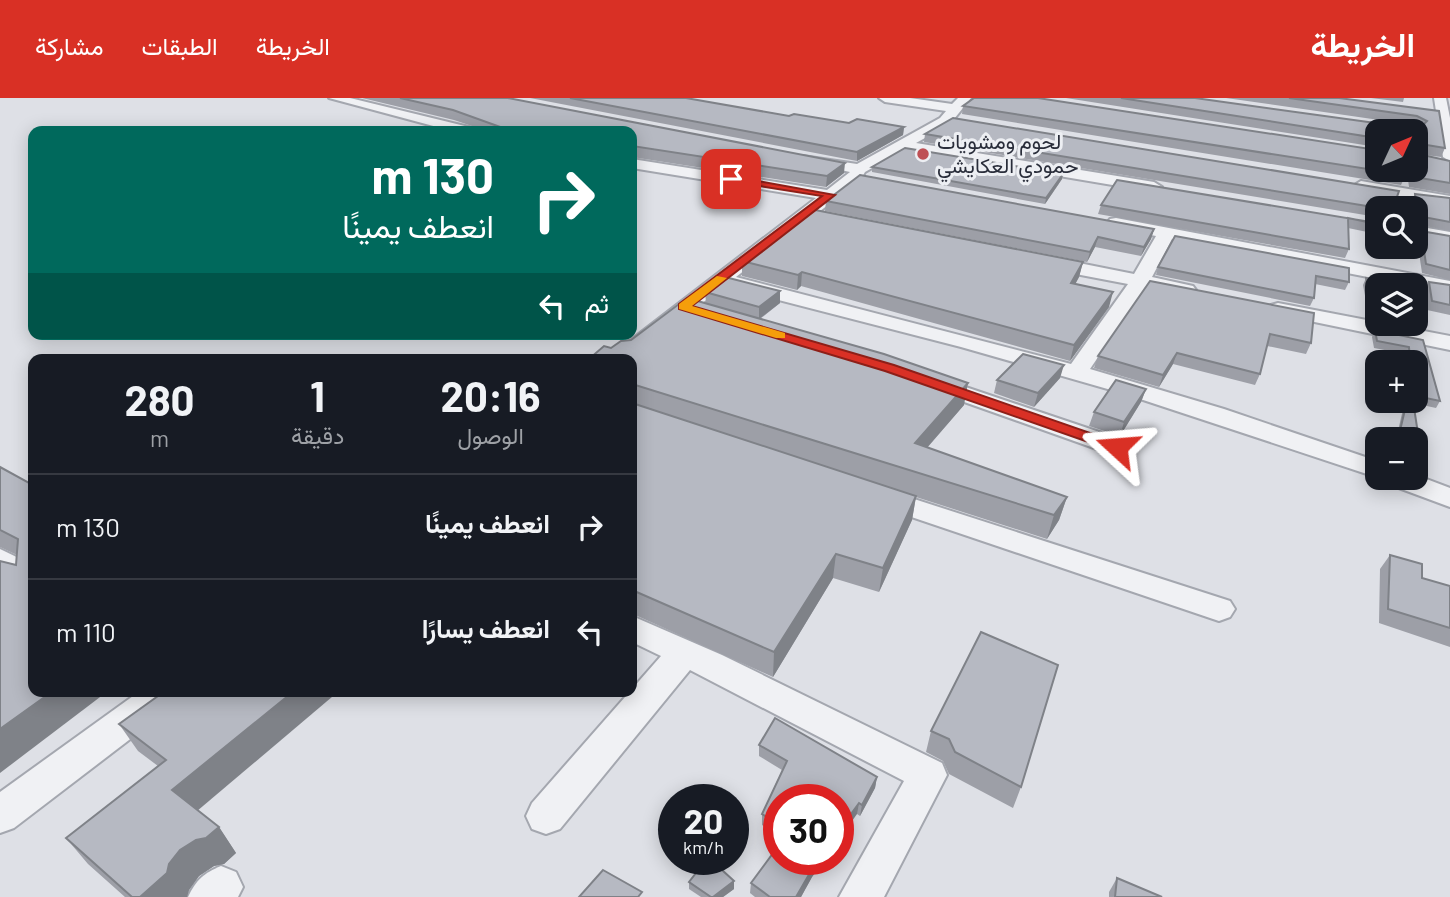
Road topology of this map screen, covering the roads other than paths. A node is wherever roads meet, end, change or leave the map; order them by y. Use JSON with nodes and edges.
{"nodes":[{"id":1,"x":335,"y":98,"type":"edge"},
{"id":2,"x":885,"y":98,"type":"edge"},
{"id":3,"x":1440,"y":98,"type":"edge"},
{"id":4,"x":958,"y":111,"type":"edge"},
{"id":5,"x":448,"y":126,"type":"edge"},
{"id":6,"x":1428,"y":133,"type":"edge"},
{"id":7,"x":1447,"y":136,"type":"junction"},
{"id":8,"x":903,"y":145,"type":"junction"},
{"id":9,"x":787,"y":155,"type":"edge"},
{"id":10,"x":1446,"y":162,"type":"edge"},
{"id":11,"x":637,"y":164,"type":"edge"},
{"id":12,"x":857,"y":172,"type":"junction"},
{"id":13,"x":882,"y":181,"type":"edge"},
{"id":14,"x":1343,"y":184,"type":"edge"},
{"id":15,"x":1174,"y":191,"type":"edge"},
{"id":16,"x":830,"y":195,"type":"junction"},
{"id":17,"x":1450,"y":201,"type":"edge"},
{"id":18,"x":805,"y":214,"type":"junction"},
{"id":19,"x":832,"y":220,"type":"edge"},
{"id":20,"x":1100,"y":220,"type":"edge"},
{"id":21,"x":1167,"y":232,"type":"junction"},
{"id":22,"x":1428,"y":233,"type":"edge"},
{"id":23,"x":1450,"y":237,"type":"edge"},
{"id":24,"x":1023,"y":258,"type":"edge"},
{"id":25,"x":720,"y":279,"type":"junction"},
{"id":26,"x":1140,"y":281,"type":"junction"},
{"id":27,"x":1450,"y":287,"type":"edge"},
{"id":28,"x":1207,"y":295,"type":"edge"},
{"id":29,"x":1261,"y":306,"type":"edge"},
{"id":30,"x":684,"y":307,"type":"junction"},
{"id":31,"x":709,"y":314,"type":"edge"},
{"id":32,"x":1450,"y":343,"type":"edge"},
{"id":33,"x":623,"y":354,"type":"edge"},
{"id":34,"x":1076,"y":373,"type":"junction"},
{"id":35,"x":915,"y":377,"type":"edge"},
{"id":36,"x":1117,"y":447,"type":"dead end"},
{"id":37,"x":1365,"y":466,"type":"edge"},
{"id":38,"x":857,"y":490,"type":"edge"},
{"id":39,"x":1428,"y":490,"type":"edge"},
{"id":40,"x":1450,"y":498,"type":"edge"},
{"id":41,"x":0,"y":559,"type":"edge"},
{"id":42,"x":28,"y":576,"type":"edge"},
{"id":43,"x":1219,"y":609,"type":"dead end"},
{"id":44,"x":637,"y":630,"type":"edge"},
{"id":45,"x":684,"y":652,"type":"junction"},
{"id":46,"x":159,"y":697,"type":"edge"},
{"id":47,"x":0,"y":814,"type":"edge"},
{"id":48,"x":546,"y":816,"type":"dead end"},
{"id":49,"x":862,"y":897,"type":"edge"}],
"edges":[{"from":1,"to":5,"type":"street"},
{"from":2,"to":4,"type":"street"},
{"from":3,"to":7,"type":"street"},
{"from":4,"to":8,"type":"street"},
{"from":6,"to":7,"type":"street"},
{"from":7,"to":10,"type":"street"},
{"from":8,"to":12,"type":"street"},
{"from":8,"to":15,"type":"street"},
{"from":9,"to":12,"type":"street"},
{"from":11,"to":16,"type":"street"},
{"from":12,"to":13,"type":"street"},
{"from":12,"to":16,"type":"street"},
{"from":14,"to":17,"type":"street"},
{"from":16,"to":18,"type":"street"},
{"from":18,"to":19,"type":"street"},
{"from":18,"to":25,"type":"street"},
{"from":20,"to":21,"type":"street"},
{"from":21,"to":26,"type":"street"},
{"from":21,"to":27,"type":"street"},
{"from":22,"to":23,"type":"street"},
{"from":24,"to":26,"type":"street"},
{"from":25,"to":30,"type":"street"},
{"from":25,"to":34,"type":"street"},
{"from":26,"to":28,"type":"street"},
{"from":26,"to":34,"type":"street"},
{"from":29,"to":32,"type":"street"},
{"from":30,"to":31,"type":"street"},
{"from":30,"to":33,"type":"street"},
{"from":34,"to":37,"type":"street"},
{"from":35,"to":36,"type":"street"},
{"from":38,"to":43,"type":"street"},
{"from":39,"to":40,"type":"street"},
{"from":41,"to":42,"type":"street"},
{"from":44,"to":45,"type":"street"},
{"from":45,"to":48,"type":"street"},
{"from":45,"to":49,"type":"street"},
{"from":46,"to":47,"type":"street"}]}
